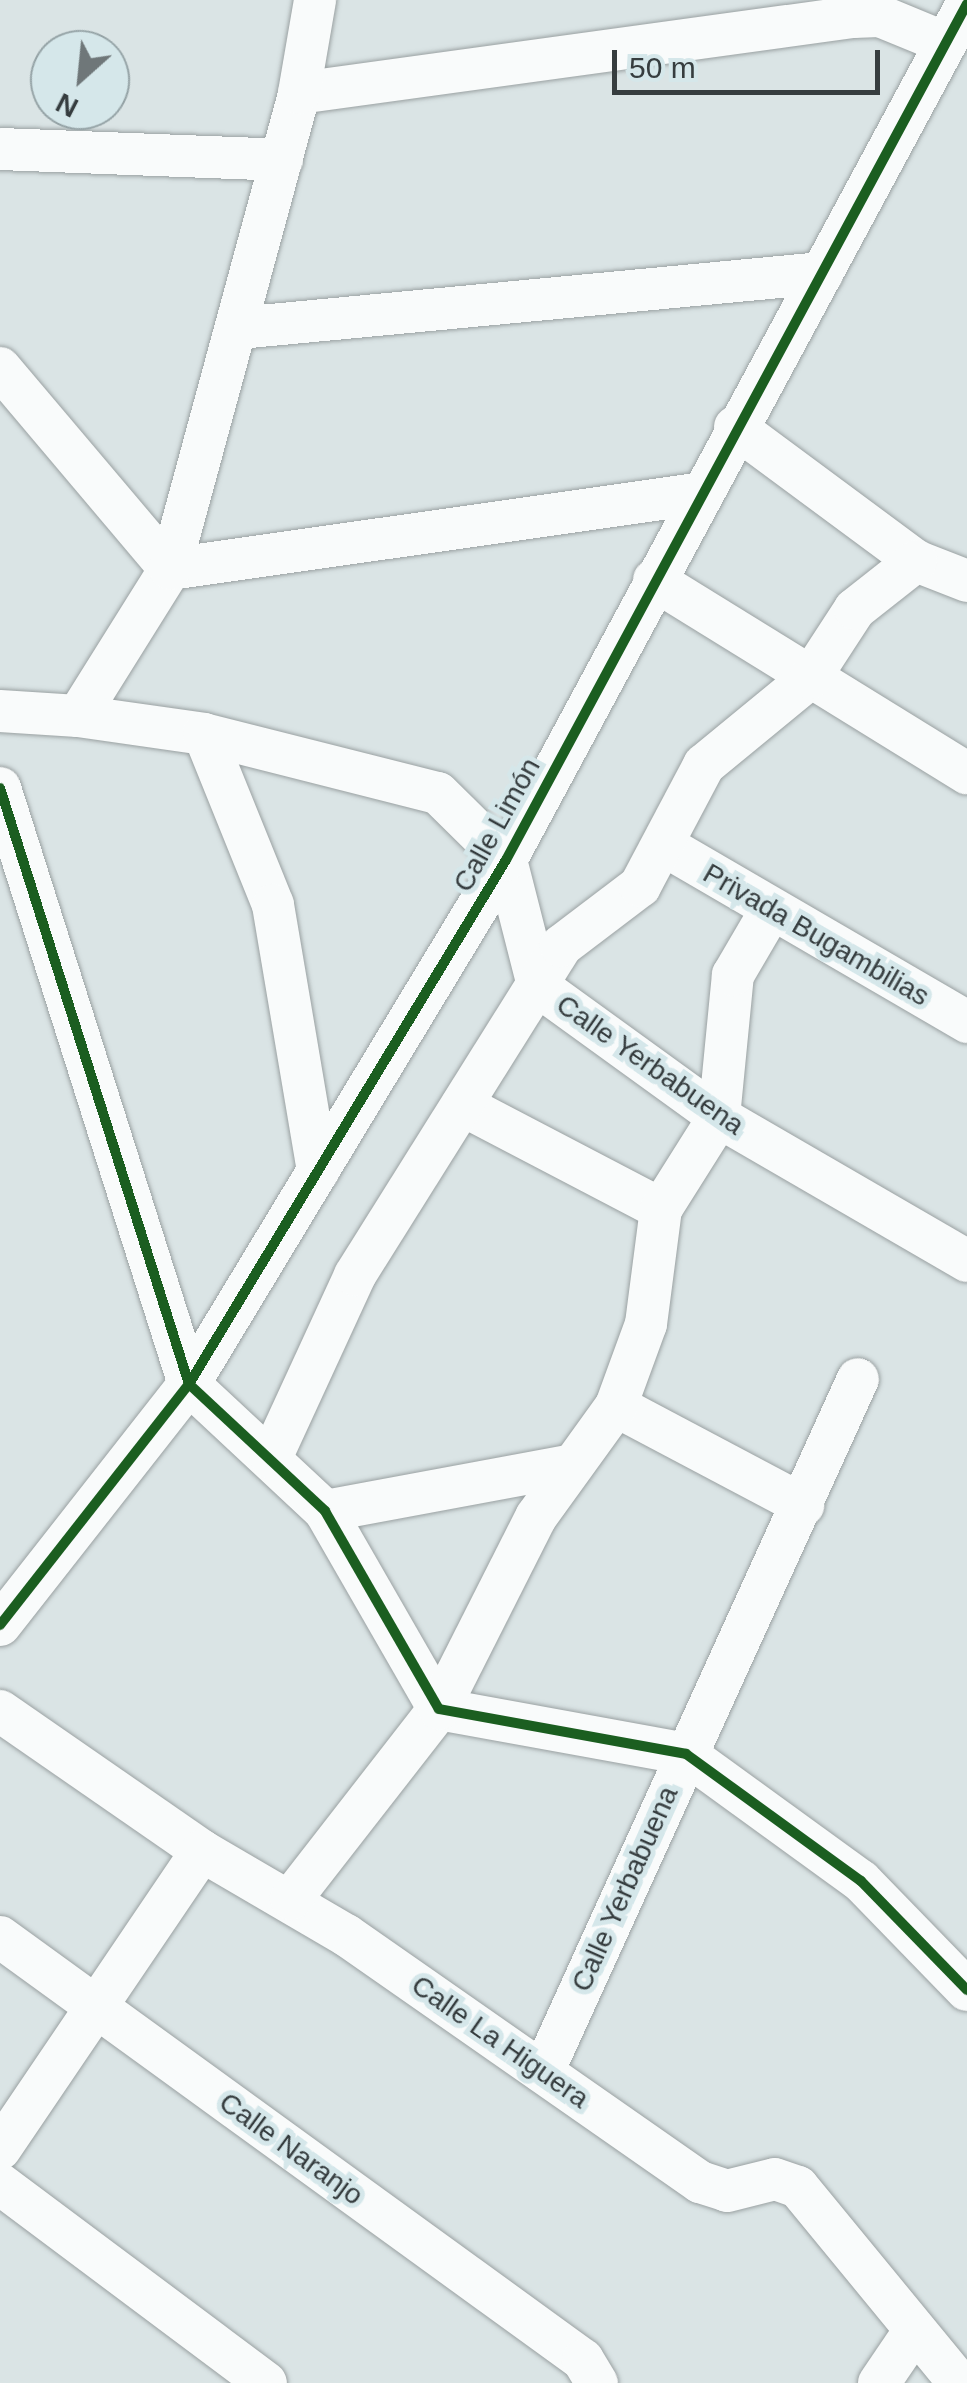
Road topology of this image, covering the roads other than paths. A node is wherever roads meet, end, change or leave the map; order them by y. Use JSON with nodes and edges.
{"nodes":[{"id":1,"x":315,"y":0,"type":"edge"},
{"id":2,"x":967,"y":4,"type":"edge"},
{"id":3,"x":943,"y":42,"type":"junction"},
{"id":4,"x":300,"y":93,"type":"junction"},
{"id":5,"x":0,"y":149,"type":"edge"},
{"id":6,"x":282,"y":160,"type":"junction"},
{"id":7,"x":822,"y":272,"type":"junction"},
{"id":8,"x":239,"y":328,"type":"junction"},
{"id":9,"x":0,"y":368,"type":"edge"},
{"id":10,"x":735,"y":427,"type":"junction"},
{"id":11,"x":696,"y":494,"type":"junction"},
{"id":12,"x":916,"y":561,"type":"junction"},
{"id":13,"x":170,"y":569,"type":"junction"},
{"id":14,"x":654,"y":580,"type":"junction"},
{"id":15,"x":967,"y":581,"type":"edge"},
{"id":16,"x":810,"y":678,"type":"junction"},
{"id":17,"x":0,"y":711,"type":"edge"},
{"id":18,"x":78,"y":716,"type":"junction"},
{"id":19,"x":204,"y":734,"type":"junction"},
{"id":20,"x":967,"y":773,"type":"edge"},
{"id":21,"x":0,"y":788,"type":"edge"},
{"id":22,"x":665,"y":846,"type":"junction"},
{"id":23,"x":506,"y":860,"type":"junction"},
{"id":24,"x":771,"y":910,"type":"junction"},
{"id":25,"x":538,"y":986,"type":"junction"},
{"id":26,"x":967,"y":1022,"type":"edge"},
{"id":27,"x":462,"y":1105,"type":"junction"},
{"id":28,"x":719,"y":1117,"type":"junction"},
{"id":29,"x":318,"y":1172,"type":"junction"},
{"id":30,"x":662,"y":1209,"type":"junction"},
{"id":31,"x":967,"y":1261,"type":"edge"},
{"id":32,"x":858,"y":1379,"type":"dead end"},
{"id":33,"x":189,"y":1384,"type":"junction"},
{"id":34,"x":616,"y":1406,"type":"junction"},
{"id":35,"x":271,"y":1458,"type":"junction"},
{"id":36,"x":568,"y":1466,"type":"junction"},
{"id":37,"x":803,"y":1505,"type":"junction"},
{"id":38,"x":325,"y":1511,"type":"junction"},
{"id":39,"x":3,"y":1607,"type":"edge"},
{"id":40,"x":440,"y":1709,"type":"junction"},
{"id":41,"x":0,"y":1711,"type":"edge"},
{"id":42,"x":686,"y":1754,"type":"junction"},
{"id":43,"x":202,"y":1851,"type":"junction"},
{"id":44,"x":290,"y":1898,"type":"junction"},
{"id":45,"x":0,"y":1937,"type":"edge"},
{"id":46,"x":967,"y":1990,"type":"edge"},
{"id":47,"x":95,"y":2006,"type":"junction"},
{"id":48,"x":544,"y":2072,"type":"junction"},
{"id":49,"x":0,"y":2149,"type":"edge"},
{"id":50,"x":0,"y":2184,"type":"edge"},
{"id":51,"x":913,"y":2333,"type":"junction"},
{"id":52,"x":590,"y":2372,"type":"edge"},
{"id":53,"x":266,"y":2383,"type":"edge"},
{"id":54,"x":879,"y":2383,"type":"edge"},
{"id":55,"x":959,"y":2383,"type":"edge"}],
"edges":[{"from":1,"to":4,"type":"street"},
{"from":2,"to":3,"type":"street","name":"Calle Limón"},
{"from":3,"to":4,"type":"street"},
{"from":3,"to":7,"type":"street","name":"Calle Limón"},
{"from":4,"to":6,"type":"street"},
{"from":5,"to":6,"type":"street"},
{"from":6,"to":8,"type":"street"},
{"from":7,"to":8,"type":"street"},
{"from":7,"to":10,"type":"street","name":"Calle Limón"},
{"from":8,"to":13,"type":"street"},
{"from":9,"to":13,"type":"street"},
{"from":10,"to":11,"type":"street","name":"Calle Limón"},
{"from":10,"to":12,"type":"street"},
{"from":11,"to":13,"type":"street"},
{"from":11,"to":14,"type":"street","name":"Calle Limón"},
{"from":12,"to":15,"type":"street"},
{"from":12,"to":16,"type":"street"},
{"from":13,"to":18,"type":"street"},
{"from":14,"to":16,"type":"street"},
{"from":14,"to":23,"type":"street","name":"Calle Limón"},
{"from":16,"to":20,"type":"street"},
{"from":16,"to":22,"type":"street"},
{"from":17,"to":18,"type":"street"},
{"from":18,"to":19,"type":"street"},
{"from":19,"to":23,"type":"street"},
{"from":19,"to":29,"type":"street"},
{"from":21,"to":33,"type":"street"},
{"from":22,"to":24,"type":"street","name":"Privada Bugambilias"},
{"from":22,"to":25,"type":"street"},
{"from":23,"to":25,"type":"street","name":"Calle Yerbabuena"},
{"from":23,"to":29,"type":"street","name":"Calle Limón"},
{"from":24,"to":26,"type":"street","name":"Privada Bugambilias"},
{"from":24,"to":28,"type":"street"},
{"from":25,"to":27,"type":"street"},
{"from":25,"to":28,"type":"street","name":"Calle Yerbabuena"},
{"from":27,"to":30,"type":"street"},
{"from":27,"to":35,"type":"street"},
{"from":28,"to":30,"type":"street"},
{"from":28,"to":31,"type":"street","name":"Calle Yerbabuena"},
{"from":29,"to":33,"type":"street","name":"Calle Limón"},
{"from":30,"to":34,"type":"street"},
{"from":32,"to":37,"type":"street","name":"Calle Yerbabuena"},
{"from":33,"to":35,"type":"street"},
{"from":33,"to":39,"type":"street","name":"Calle Limón"},
{"from":34,"to":36,"type":"street"},
{"from":34,"to":37,"type":"street"},
{"from":35,"to":38,"type":"street"},
{"from":36,"to":38,"type":"street"},
{"from":36,"to":40,"type":"street"},
{"from":37,"to":42,"type":"street","name":"Calle Yerbabuena"},
{"from":38,"to":40,"type":"street"},
{"from":40,"to":42,"type":"street"},
{"from":40,"to":44,"type":"street"},
{"from":41,"to":43,"type":"street","name":"Calle La Higuera"},
{"from":42,"to":46,"type":"street"},
{"from":42,"to":48,"type":"street","name":"Calle Yerbabuena"},
{"from":43,"to":44,"type":"street","name":"Calle La Higuera"},
{"from":43,"to":47,"type":"street"},
{"from":44,"to":48,"type":"street","name":"Calle La Higuera"},
{"from":45,"to":47,"type":"street","name":"Calle Naranjo"},
{"from":47,"to":49,"type":"street"},
{"from":47,"to":52,"type":"street","name":"Calle Naranjo"},
{"from":48,"to":51,"type":"street","name":"Calle La Higuera"},
{"from":50,"to":53,"type":"street"},
{"from":51,"to":54,"type":"street"},
{"from":51,"to":55,"type":"street","name":"Calle La Higuera"}]}
